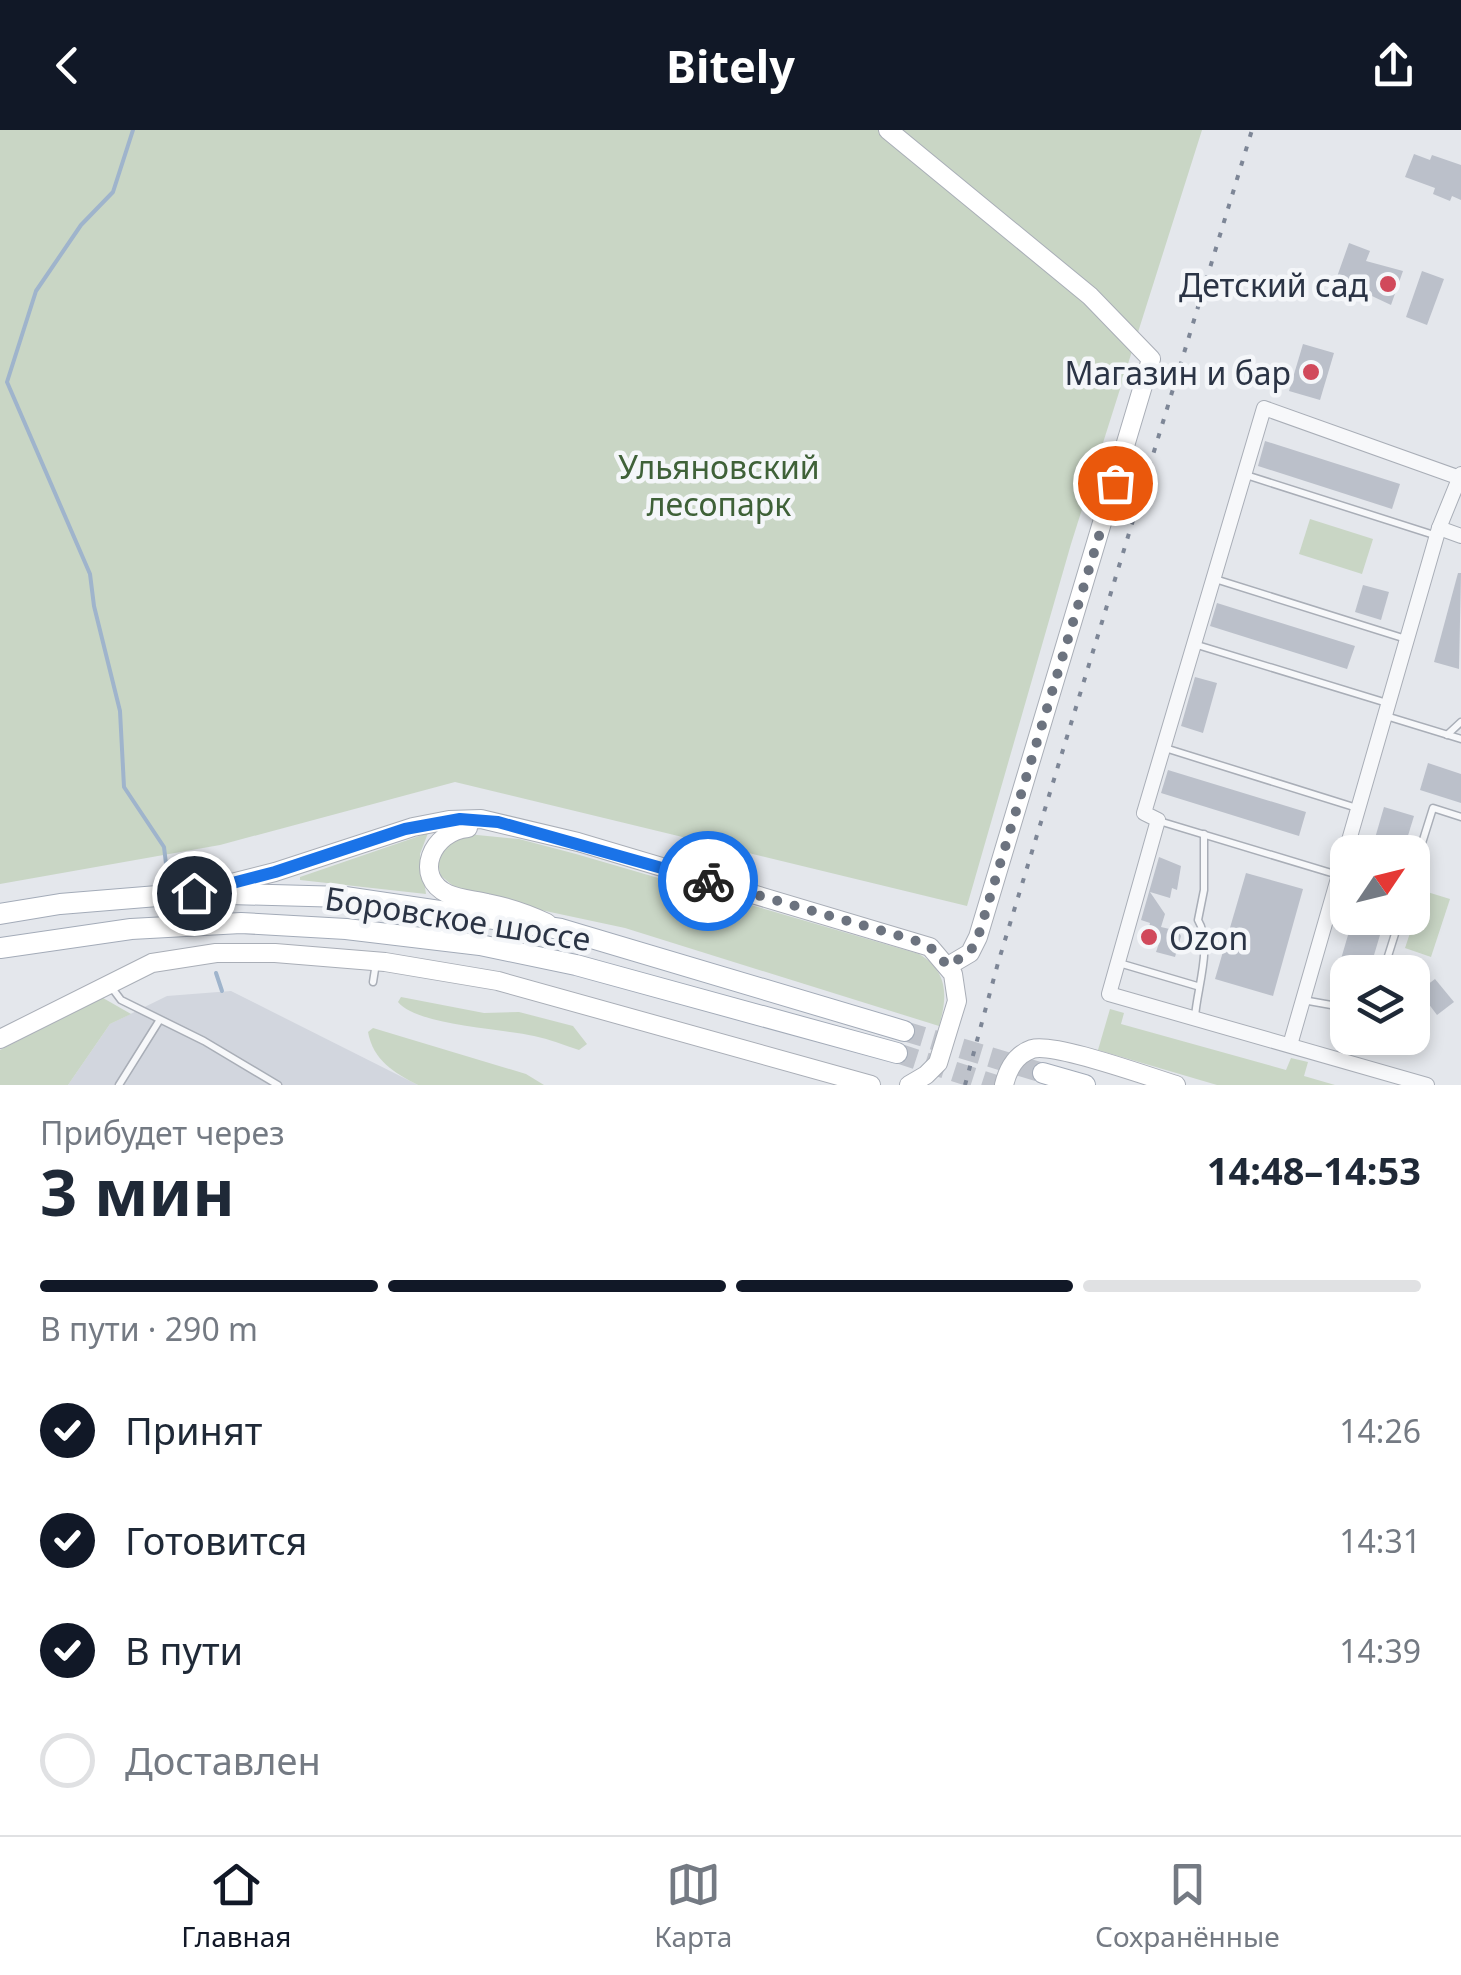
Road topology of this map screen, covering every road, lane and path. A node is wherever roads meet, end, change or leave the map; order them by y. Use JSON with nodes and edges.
{"nodes":[{"id":1,"x":888,"y":130,"type":"edge"},
{"id":2,"x":1244,"y":475,"type":"junction"},
{"id":3,"x":1460,"y":476,"type":"edge"},
{"id":4,"x":1438,"y":532,"type":"junction"},
{"id":5,"x":1461,"y":536,"type":"edge"},
{"id":6,"x":1215,"y":579,"type":"junction"},
{"id":7,"x":1407,"y":640,"type":"junction"},
{"id":8,"x":1194,"y":644,"type":"junction"},
{"id":9,"x":1386,"y":710,"type":"junction"},
{"id":10,"x":1461,"y":722,"type":"edge"},
{"id":11,"x":1447,"y":735,"type":"junction"},
{"id":12,"x":1461,"y":739,"type":"edge"},
{"id":13,"x":1164,"y":748,"type":"junction"},
{"id":14,"x":1358,"y":808,"type":"junction"},
{"id":15,"x":1461,"y":817,"type":"edge"},
{"id":16,"x":1158,"y":820,"type":"junction"},
{"id":17,"x":516,"y":826,"type":"junction"},
{"id":18,"x":1204,"y":834,"type":"junction"},
{"id":19,"x":1350,"y":835,"type":"edge"},
{"id":20,"x":1425,"y":835,"type":"edge"},
{"id":21,"x":1330,"y":873,"type":"edge"},
{"id":22,"x":194,"y":893,"type":"junction"},
{"id":23,"x":1330,"y":903,"type":"edge"},
{"id":24,"x":0,"y":914,"type":"edge"},
{"id":25,"x":561,"y":929,"type":"junction"},
{"id":26,"x":0,"y":948,"type":"edge"},
{"id":27,"x":376,"y":962,"type":"junction"},
{"id":28,"x":1118,"y":963,"type":"junction"},
{"id":29,"x":948,"y":966,"type":"junction"},
{"id":30,"x":110,"y":982,"type":"junction"},
{"id":31,"x":374,"y":982,"type":"dead end"},
{"id":32,"x":1197,"y":986,"type":"junction"},
{"id":33,"x":1302,"y":1000,"type":"junction"},
{"id":34,"x":1330,"y":1005,"type":"edge"},
{"id":35,"x":1194,"y":1018,"type":"junction"},
{"id":36,"x":159,"y":1021,"type":"junction"},
{"id":37,"x":904,"y":1031,"type":"tunnel mouth"},
{"id":38,"x":0,"y":1038,"type":"edge"},
{"id":39,"x":1290,"y":1045,"type":"junction"},
{"id":40,"x":897,"y":1053,"type":"tunnel mouth"},
{"id":41,"x":1043,"y":1073,"type":"tunnel mouth"},
{"id":42,"x":847,"y":1082,"type":"edge"},
{"id":43,"x":119,"y":1085,"type":"edge"},
{"id":44,"x":278,"y":1085,"type":"edge"},
{"id":45,"x":871,"y":1085,"type":"edge"},
{"id":46,"x":910,"y":1085,"type":"edge"},
{"id":47,"x":1004,"y":1085,"type":"edge"},
{"id":48,"x":1084,"y":1085,"type":"edge"},
{"id":49,"x":1176,"y":1085,"type":"edge"},
{"id":50,"x":1427,"y":1085,"type":"edge"}],
"edges":[{"from":1,"to":29,"type":"street"},
{"from":2,"to":3,"type":"street"},
{"from":2,"to":4,"type":"lane"},
{"from":2,"to":6,"type":"street"},
{"from":3,"to":4,"type":"street"},
{"from":4,"to":5,"type":"street"},
{"from":4,"to":7,"type":"street"},
{"from":6,"to":7,"type":"lane"},
{"from":6,"to":8,"type":"street"},
{"from":7,"to":9,"type":"street"},
{"from":8,"to":9,"type":"lane"},
{"from":8,"to":13,"type":"street"},
{"from":9,"to":11,"type":"lane"},
{"from":9,"to":14,"type":"street"},
{"from":10,"to":11,"type":"lane"},
{"from":11,"to":12,"type":"lane"},
{"from":13,"to":14,"type":"lane"},
{"from":13,"to":16,"type":"street"},
{"from":14,"to":19,"type":"street"},
{"from":15,"to":20,"type":"lane"},
{"from":16,"to":18,"type":"lane"},
{"from":16,"to":28,"type":"street"},
{"from":17,"to":22,"type":"street"},
{"from":17,"to":25,"type":"street"},
{"from":17,"to":29,"type":"street"},
{"from":18,"to":21,"type":"lane"},
{"from":18,"to":32,"type":"lane"},
{"from":22,"to":24,"type":"main road","name":"Боровское шоссе"},
{"from":22,"to":25,"type":"main road","name":"Боровское шоссе"},
{"from":23,"to":33,"type":"street"},
{"from":25,"to":37,"type":"main road","name":"Боровское шоссе"},
{"from":26,"to":40,"type":"main road","name":"Боровское шоссе"},
{"from":27,"to":30,"type":"street"},
{"from":27,"to":31,"type":"lane"},
{"from":27,"to":42,"type":"street"},
{"from":28,"to":32,"type":"lane"},
{"from":28,"to":35,"type":"street"},
{"from":29,"to":46,"type":"street"},
{"from":30,"to":36,"type":"lane"},
{"from":30,"to":38,"type":"street"},
{"from":32,"to":35,"type":"lane"},
{"from":33,"to":34,"type":"lane"},
{"from":33,"to":39,"type":"street"},
{"from":35,"to":39,"type":"street"},
{"from":36,"to":43,"type":"lane"},
{"from":36,"to":44,"type":"lane"},
{"from":39,"to":50,"type":"street"},
{"from":41,"to":48,"type":"main road"},
{"from":42,"to":45,"type":"street"},
{"from":47,"to":49,"type":"street"}]}
